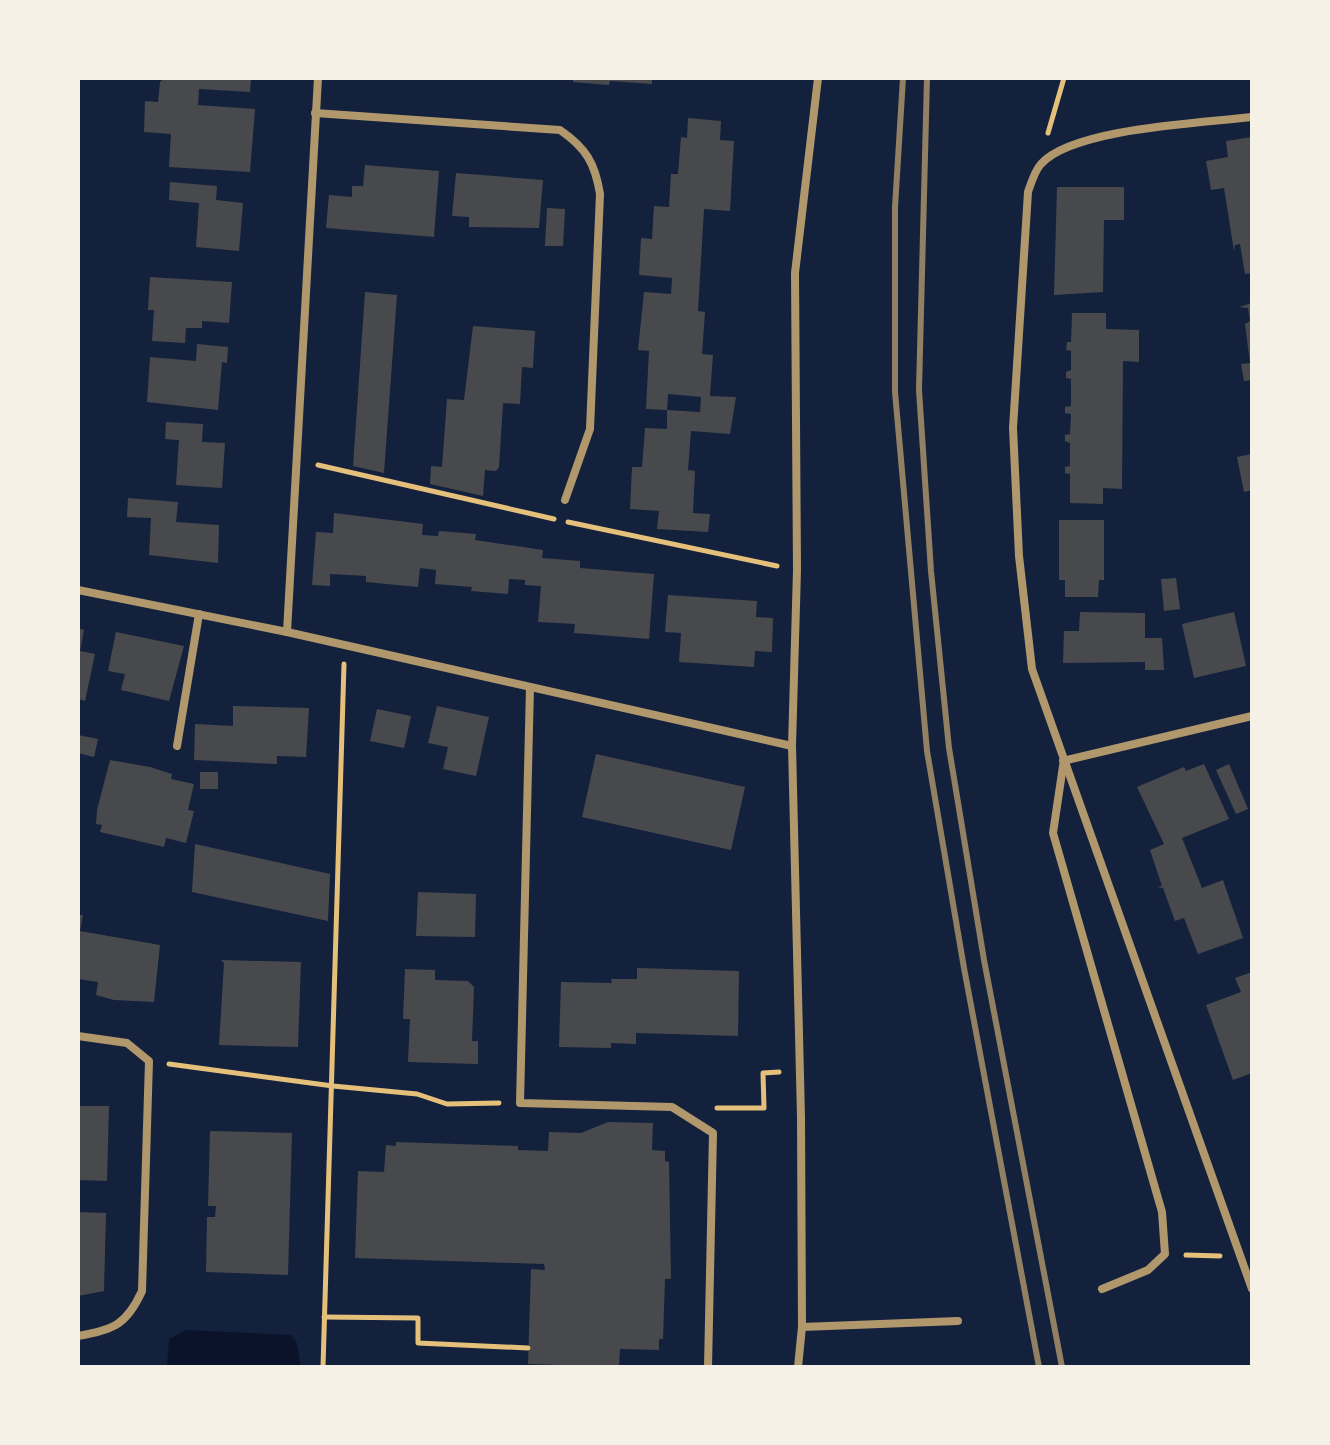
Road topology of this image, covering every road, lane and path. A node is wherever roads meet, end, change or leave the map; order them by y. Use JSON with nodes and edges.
{"nodes":[{"id":1,"x":318,"y":78,"type":"edge"},
{"id":2,"x":818,"y":78,"type":"edge"},
{"id":3,"x":1064,"y":78,"type":"edge"},
{"id":4,"x":315,"y":113,"type":"junction"},
{"id":5,"x":1252,"y":117,"type":"edge"},
{"id":6,"x":1039,"y":165,"type":"junction"},
{"id":7,"x":294,"y":460,"type":"junction"},
{"id":8,"x":565,"y":500,"type":"dead end"},
{"id":9,"x":797,"y":570,"type":"junction"},
{"id":10,"x":78,"y":590,"type":"edge"},
{"id":11,"x":199,"y":614,"type":"junction"},
{"id":12,"x":287,"y":632,"type":"junction"},
{"id":13,"x":345,"y":645,"type":"junction"},
{"id":14,"x":530,"y":687,"type":"junction"},
{"id":15,"x":1252,"y":716,"type":"edge"},
{"id":16,"x":177,"y":746,"type":"dead end"},
{"id":17,"x":792,"y":746,"type":"junction"},
{"id":18,"x":1063,"y":761,"type":"junction"},
{"id":19,"x":78,"y":1036,"type":"edge"},
{"id":20,"x":149,"y":1061,"type":"junction"},
{"id":21,"x":800,"y":1072,"type":"junction"},
{"id":22,"x":333,"y":1086,"type":"junction"},
{"id":23,"x":520,"y":1103,"type":"junction"},
{"id":24,"x":672,"y":1107,"type":"junction"},
{"id":25,"x":1165,"y":1254,"type":"junction"},
{"id":26,"x":1239,"y":1256,"type":"junction"},
{"id":27,"x":1102,"y":1289,"type":"dead end"},
{"id":28,"x":1252,"y":1289,"type":"edge"},
{"id":29,"x":324,"y":1317,"type":"junction"},
{"id":30,"x":958,"y":1321,"type":"dead end"},
{"id":31,"x":802,"y":1327,"type":"junction"},
{"id":32,"x":78,"y":1336,"type":"edge"},
{"id":33,"x":528,"y":1348,"type":"dead end"},
{"id":34,"x":323,"y":1367,"type":"edge"},
{"id":35,"x":708,"y":1367,"type":"edge"},
{"id":36,"x":798,"y":1367,"type":"edge"}],
"edges":[{"from":1,"to":4,"type":"street"},
{"from":2,"to":9,"type":"street"},
{"from":3,"to":6,"type":"path"},
{"from":4,"to":7,"type":"street"},
{"from":4,"to":8,"type":"street"},
{"from":5,"to":6,"type":"street"},
{"from":6,"to":18,"type":"street"},
{"from":7,"to":9,"type":"path"},
{"from":7,"to":12,"type":"street"},
{"from":9,"to":17,"type":"street"},
{"from":10,"to":11,"type":"street"},
{"from":11,"to":12,"type":"street"},
{"from":11,"to":16,"type":"street"},
{"from":12,"to":13,"type":"street"},
{"from":13,"to":14,"type":"street"},
{"from":13,"to":22,"type":"path"},
{"from":14,"to":17,"type":"street"},
{"from":14,"to":23,"type":"street"},
{"from":15,"to":18,"type":"street"},
{"from":17,"to":21,"type":"street"},
{"from":18,"to":25,"type":"street"},
{"from":18,"to":26,"type":"street"},
{"from":19,"to":20,"type":"street"},
{"from":20,"to":22,"type":"path"},
{"from":20,"to":32,"type":"street"},
{"from":21,"to":24,"type":"path"},
{"from":21,"to":31,"type":"street"},
{"from":22,"to":23,"type":"path"},
{"from":22,"to":29,"type":"path"},
{"from":23,"to":24,"type":"street"},
{"from":24,"to":35,"type":"street"},
{"from":25,"to":26,"type":"path"},
{"from":25,"to":27,"type":"street"},
{"from":26,"to":28,"type":"street"},
{"from":29,"to":33,"type":"path"},
{"from":29,"to":34,"type":"path"},
{"from":30,"to":31,"type":"street"},
{"from":31,"to":36,"type":"street"}]}
